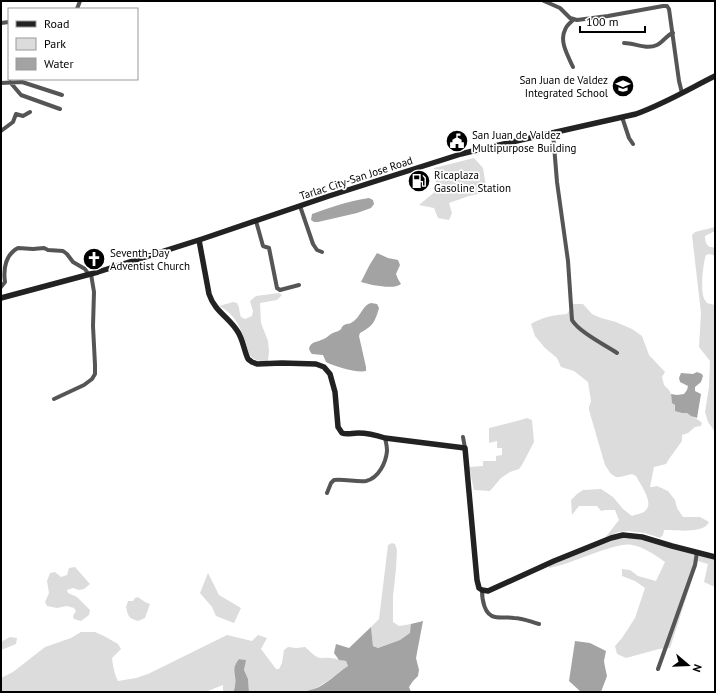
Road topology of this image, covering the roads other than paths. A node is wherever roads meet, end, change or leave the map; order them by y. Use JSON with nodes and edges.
{"nodes":[{"id":1,"x":544,"y":1,"type":"edge"},
{"id":2,"x":573,"y":20,"type":"junction"},
{"id":3,"x":673,"y":33,"type":"junction"},
{"id":4,"x":624,"y":42,"type":"dead end"},
{"id":5,"x":572,"y":67,"type":"dead end"},
{"id":6,"x":715,"y":76,"type":"edge"},
{"id":7,"x":10,"y":82,"type":"junction"},
{"id":8,"x":1,"y":83,"type":"edge"},
{"id":9,"x":682,"y":93,"type":"junction"},
{"id":10,"x":62,"y":95,"type":"dead end"},
{"id":11,"x":60,"y":109,"type":"dead end"},
{"id":12,"x":30,"y":112,"type":"dead end"},
{"id":13,"x":622,"y":117,"type":"junction"},
{"id":14,"x":1,"y":131,"type":"edge"},
{"id":15,"x":553,"y":133,"type":"junction"},
{"id":16,"x":633,"y":144,"type":"dead end"},
{"id":17,"x":300,"y":206,"type":"junction"},
{"id":18,"x":256,"y":221,"type":"junction"},
{"id":19,"x":199,"y":240,"type":"junction"},
{"id":20,"x":322,"y":252,"type":"dead end"},
{"id":21,"x":90,"y":274,"type":"junction"},
{"id":22,"x":299,"y":284,"type":"dead end"},
{"id":23,"x":1,"y":287,"type":"edge"},
{"id":24,"x":1,"y":298,"type":"edge"},
{"id":25,"x":617,"y":353,"type":"dead end"},
{"id":26,"x":54,"y":399,"type":"dead end"},
{"id":27,"x":463,"y":437,"type":"dead end"},
{"id":28,"x":385,"y":438,"type":"junction"},
{"id":29,"x":465,"y":448,"type":"junction"},
{"id":30,"x":327,"y":493,"type":"dead end"},
{"id":31,"x":697,"y":552,"type":"junction"},
{"id":32,"x":715,"y":557,"type":"edge"},
{"id":33,"x":482,"y":590,"type":"junction"},
{"id":34,"x":539,"y":624,"type":"dead end"},
{"id":35,"x":658,"y":669,"type":"dead end"}],
"edges":[{"from":1,"to":2,"type":"street"},
{"from":2,"to":3,"type":"street"},
{"from":2,"to":5,"type":"street"},
{"from":3,"to":4,"type":"street"},
{"from":3,"to":9,"type":"street"},
{"from":6,"to":9,"type":"street","name":"Tarlac City-San Jose Road"},
{"from":7,"to":8,"type":"street"},
{"from":7,"to":10,"type":"street"},
{"from":7,"to":11,"type":"street"},
{"from":9,"to":13,"type":"street","name":"Tarlac City-San Jose Road"},
{"from":12,"to":14,"type":"street"},
{"from":13,"to":15,"type":"street","name":"Tarlac City-San Jose Road"},
{"from":13,"to":16,"type":"street"},
{"from":15,"to":17,"type":"street","name":"Tarlac City-San Jose Road"},
{"from":15,"to":25,"type":"street"},
{"from":17,"to":18,"type":"street","name":"Tarlac City-San Jose Road"},
{"from":17,"to":20,"type":"street"},
{"from":18,"to":19,"type":"street","name":"Tarlac City-San Jose Road"},
{"from":18,"to":22,"type":"street"},
{"from":19,"to":21,"type":"street","name":"Tarlac City-San Jose Road"},
{"from":19,"to":28,"type":"street"},
{"from":21,"to":23,"type":"street"},
{"from":21,"to":24,"type":"street","name":"Tarlac City-San Jose Road"},
{"from":21,"to":26,"type":"street"},
{"from":27,"to":29,"type":"street"},
{"from":28,"to":29,"type":"street"},
{"from":28,"to":30,"type":"street"},
{"from":29,"to":33,"type":"street"},
{"from":31,"to":32,"type":"street"},
{"from":31,"to":33,"type":"street"},
{"from":31,"to":35,"type":"street"},
{"from":33,"to":34,"type":"street"}]}
